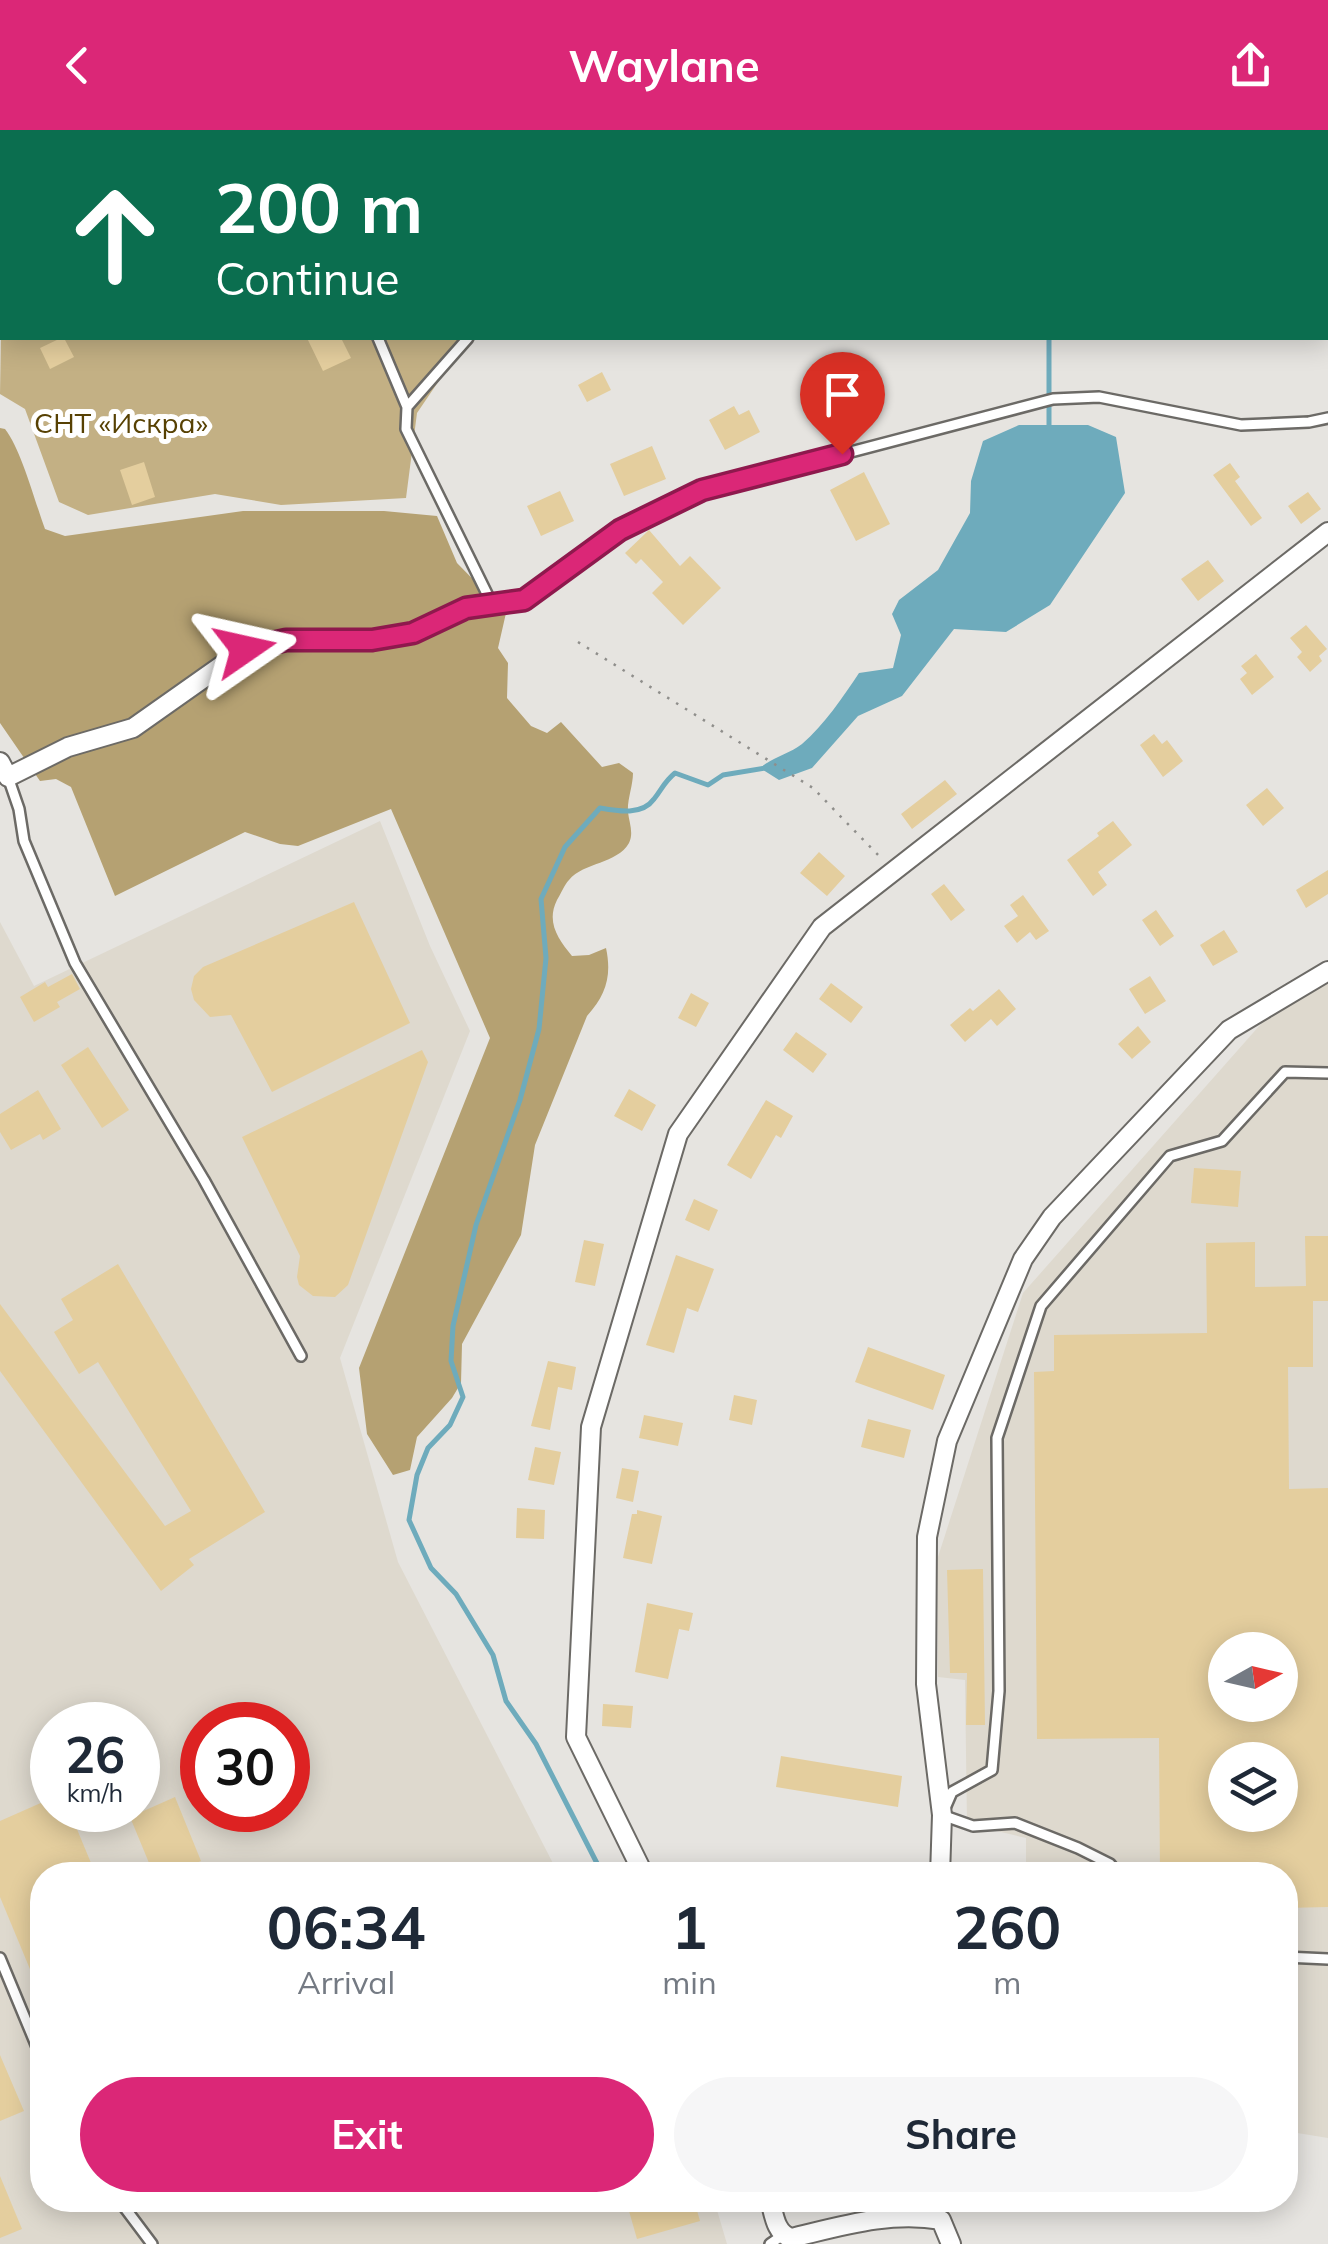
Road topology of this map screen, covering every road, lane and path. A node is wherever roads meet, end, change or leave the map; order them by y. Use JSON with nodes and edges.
{"nodes":[{"id":1,"x":379,"y":340,"type":"edge"},
{"id":2,"x":466,"y":340,"type":"edge"},
{"id":3,"x":406,"y":407,"type":"junction"},
{"id":4,"x":1328,"y":418,"type":"edge"},
{"id":5,"x":702,"y":490,"type":"joint"},
{"id":6,"x":1328,"y":532,"type":"edge"},
{"id":7,"x":492,"y":604,"type":"junction"},
{"id":8,"x":578,"y":642,"type":"dead end"},
{"id":9,"x":4,"y":770,"type":"edge"},
{"id":10,"x":894,"y":871,"type":"junction"},
{"id":11,"x":1328,"y":971,"type":"edge"},
{"id":12,"x":1328,"y":1073,"type":"edge"},
{"id":13,"x":301,"y":1356,"type":"dead end"},
{"id":14,"x":942,"y":1815,"type":"junction"},
{"id":15,"x":638,"y":1862,"type":"edge"},
{"id":16,"x":940,"y":1862,"type":"edge"},
{"id":17,"x":1106,"y":1862,"type":"edge"},
{"id":18,"x":0,"y":1958,"type":"edge"},
{"id":19,"x":1298,"y":1958,"type":"edge"},
{"id":20,"x":1328,"y":1959,"type":"edge"},
{"id":21,"x":30,"y":2031,"type":"edge"},
{"id":22,"x":128,"y":2212,"type":"edge"},
{"id":23,"x":772,"y":2212,"type":"edge"},
{"id":24,"x":940,"y":2212,"type":"edge"},
{"id":25,"x":942,"y":2220,"type":"junction"},
{"id":26,"x":777,"y":2240,"type":"edge"},
{"id":27,"x":152,"y":2244,"type":"edge"},
{"id":28,"x":951,"y":2244,"type":"edge"}],
"edges":[{"from":1,"to":3,"type":"lane"},
{"from":2,"to":3,"type":"lane"},
{"from":3,"to":7,"type":"lane"},
{"from":4,"to":5,"type":"lane"},
{"from":5,"to":7,"type":"street"},
{"from":6,"to":10,"type":"street"},
{"from":7,"to":9,"type":"street"},
{"from":8,"to":10,"type":"path"},
{"from":9,"to":13,"type":"lane"},
{"from":10,"to":15,"type":"street"},
{"from":11,"to":14,"type":"street"},
{"from":12,"to":14,"type":"lane"},
{"from":14,"to":16,"type":"street"},
{"from":14,"to":17,"type":"lane"},
{"from":18,"to":21,"type":"lane"},
{"from":19,"to":20,"type":"lane"},
{"from":22,"to":27,"type":"lane"},
{"from":23,"to":26,"type":"street"},
{"from":24,"to":25,"type":"street"},
{"from":25,"to":26,"type":"street"},
{"from":25,"to":28,"type":"street"}]}
